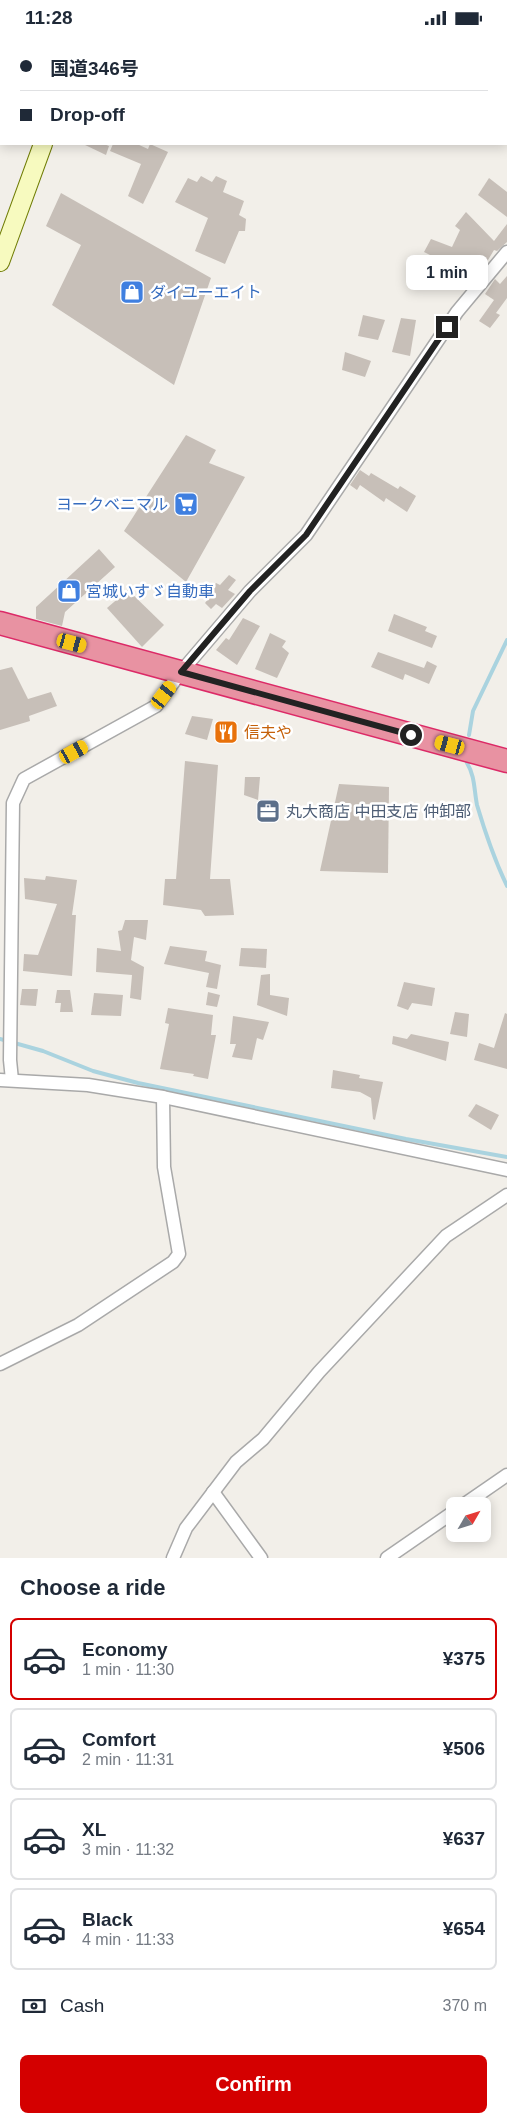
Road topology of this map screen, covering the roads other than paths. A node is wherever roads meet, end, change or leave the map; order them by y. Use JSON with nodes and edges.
{"nodes":[{"id":1,"x":43,"y":145,"type":"edge"},
{"id":2,"x":507,"y":252,"type":"edge"},
{"id":3,"x":0,"y":262,"type":"edge"},
{"id":4,"x":0,"y":623,"type":"edge"},
{"id":5,"x":181,"y":672,"type":"junction"},
{"id":6,"x":507,"y":761,"type":"edge"},
{"id":7,"x":6,"y":1080,"type":"edge"},
{"id":8,"x":163,"y":1097,"type":"junction"},
{"id":9,"x":507,"y":1170,"type":"edge"},
{"id":10,"x":507,"y":1195,"type":"edge"},
{"id":11,"x":0,"y":1364,"type":"edge"},
{"id":12,"x":507,"y":1475,"type":"edge"},
{"id":13,"x":214,"y":1492,"type":"junction"},
{"id":14,"x":475,"y":1497,"type":"edge"},
{"id":15,"x":446,"y":1517,"type":"edge"},
{"id":16,"x":173,"y":1558,"type":"edge"},
{"id":17,"x":261,"y":1558,"type":"edge"},
{"id":18,"x":387,"y":1558,"type":"edge"}],
"edges":[{"from":1,"to":3,"type":"main road"},
{"from":2,"to":5,"type":"street"},
{"from":4,"to":5,"type":"highway"},
{"from":5,"to":6,"type":"highway"},
{"from":5,"to":7,"type":"street"},
{"from":7,"to":8,"type":"street"},
{"from":8,"to":9,"type":"street"},
{"from":8,"to":11,"type":"street"},
{"from":10,"to":13,"type":"street"},
{"from":12,"to":14,"type":"street"},
{"from":13,"to":16,"type":"street"},
{"from":13,"to":17,"type":"street"},
{"from":15,"to":18,"type":"street"}]}
